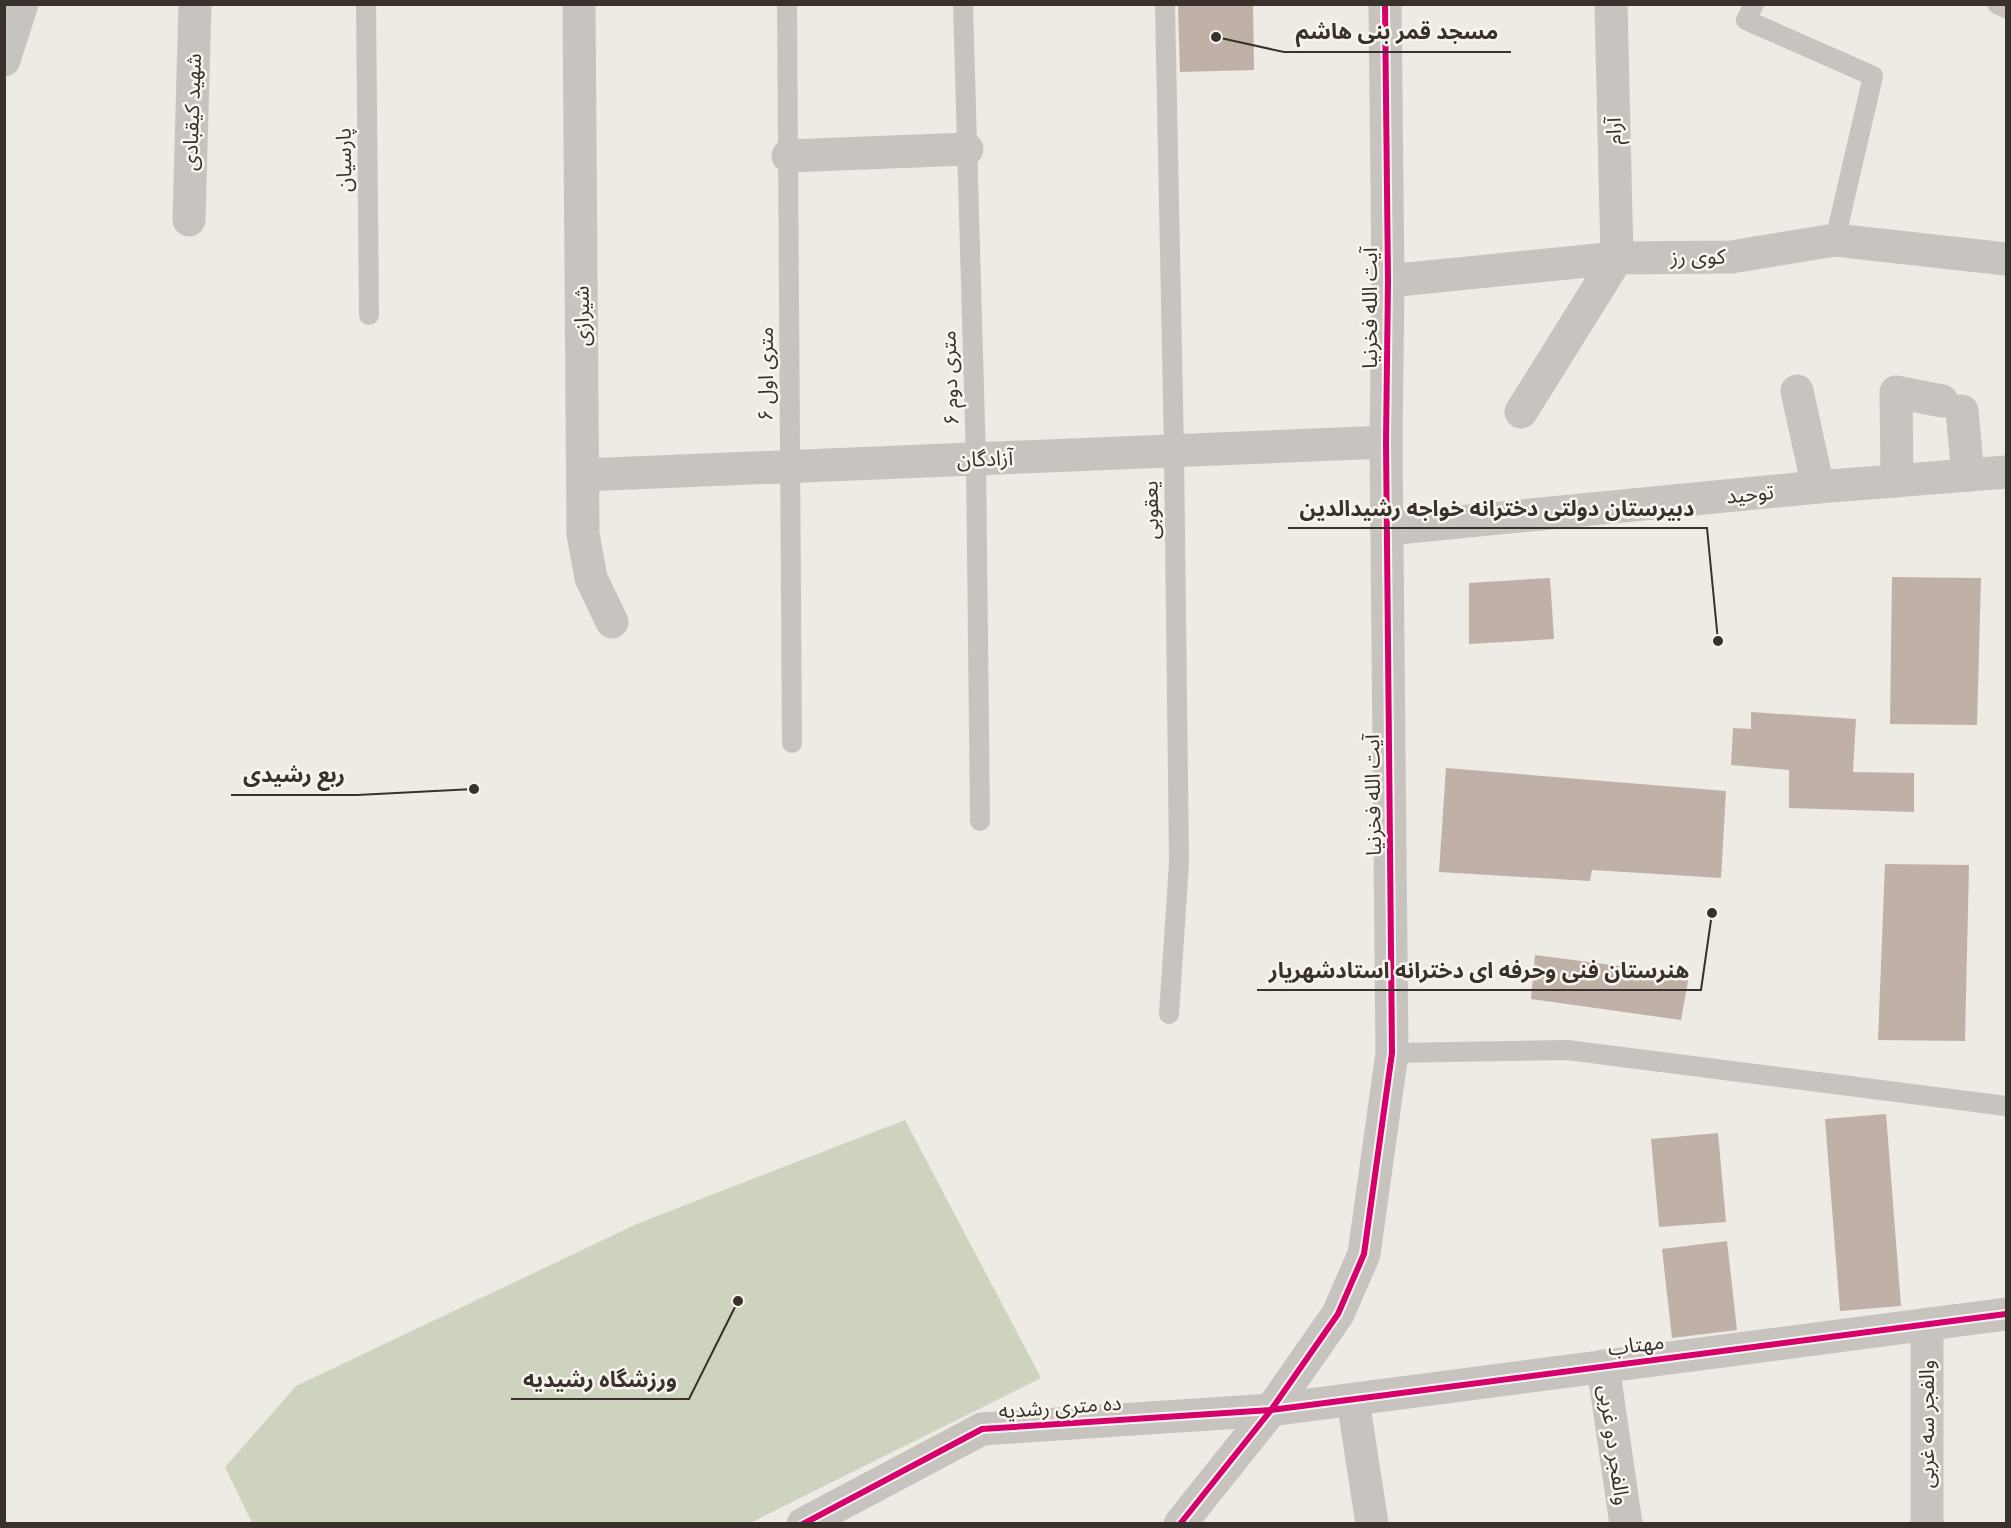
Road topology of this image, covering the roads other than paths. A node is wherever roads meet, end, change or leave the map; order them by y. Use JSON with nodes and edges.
{"nodes":[{"id":1,"x":22,"y":4,"type":"edge"},
{"id":2,"x":195,"y":4,"type":"edge"},
{"id":3,"x":366,"y":4,"type":"edge"},
{"id":4,"x":579,"y":4,"type":"edge"},
{"id":5,"x":788,"y":4,"type":"edge"},
{"id":6,"x":963,"y":4,"type":"edge"},
{"id":7,"x":1165,"y":4,"type":"edge"},
{"id":8,"x":1385,"y":4,"type":"edge"},
{"id":9,"x":1611,"y":4,"type":"edge"},
{"id":10,"x":1754,"y":4,"type":"edge"},
{"id":11,"x":1997,"y":4,"type":"edge"},
{"id":12,"x":2007,"y":8,"type":"edge"},
{"id":13,"x":4,"y":60,"type":"edge"},
{"id":14,"x":967,"y":149,"type":"junction"},
{"id":15,"x":788,"y":156,"type":"junction"},
{"id":16,"x":189,"y":220,"type":"dead end"},
{"id":17,"x":1835,"y":240,"type":"junction"},
{"id":18,"x":1617,"y":258,"type":"junction"},
{"id":19,"x":2007,"y":259,"type":"edge"},
{"id":20,"x":1388,"y":280,"type":"junction"},
{"id":21,"x":369,"y":315,"type":"dead end"},
{"id":22,"x":1797,"y":391,"type":"dead end"},
{"id":23,"x":1521,"y":412,"type":"dead end"},
{"id":24,"x":1386,"y":442,"type":"junction"},
{"id":25,"x":1174,"y":451,"type":"junction"},
{"id":26,"x":976,"y":459,"type":"junction"},
{"id":27,"x":790,"y":467,"type":"junction"},
{"id":28,"x":2007,"y":472,"type":"edge"},
{"id":29,"x":583,"y":475,"type":"junction"},
{"id":30,"x":1968,"y":475,"type":"junction"},
{"id":31,"x":1897,"y":481,"type":"junction"},
{"id":32,"x":1818,"y":487,"type":"junction"},
{"id":33,"x":1387,"y":530,"type":"junction"},
{"id":34,"x":612,"y":622,"type":"dead end"},
{"id":35,"x":792,"y":743,"type":"dead end"},
{"id":36,"x":980,"y":821,"type":"dead end"},
{"id":37,"x":1169,"y":1014,"type":"dead end"},
{"id":38,"x":1392,"y":1053,"type":"junction"},
{"id":39,"x":2007,"y":1106,"type":"edge"},
{"id":40,"x":2007,"y":1314,"type":"edge"},
{"id":41,"x":1927,"y":1324,"type":"junction"},
{"id":42,"x":1603,"y":1366,"type":"junction"},
{"id":43,"x":1353,"y":1400,"type":"junction"},
{"id":44,"x":1270,"y":1410,"type":"junction"},
{"id":45,"x":803,"y":1524,"type":"edge"},
{"id":46,"x":1180,"y":1524,"type":"edge"},
{"id":47,"x":1372,"y":1524,"type":"edge"},
{"id":48,"x":1626,"y":1524,"type":"edge"},
{"id":49,"x":1927,"y":1524,"type":"edge"}],
"edges":[{"from":1,"to":13,"type":"street"},
{"from":2,"to":16,"type":"street","name":"شهید کیقبادی"},
{"from":3,"to":21,"type":"lane","name":"پارسیان"},
{"from":4,"to":29,"type":"street","name":"شیرازی"},
{"from":5,"to":15,"type":"lane","name":"۶ متری اول"},
{"from":6,"to":14,"type":"lane","name":"۶ متری دوم"},
{"from":7,"to":25,"type":"lane","name":"یعقوبی"},
{"from":8,"to":20,"type":"street","name":"آیت الله فخرنیا"},
{"from":9,"to":18,"type":"street","name":"آرام"},
{"from":10,"to":17,"type":"lane"},
{"from":11,"to":12,"type":"lane"},
{"from":14,"to":15,"type":"street"},
{"from":14,"to":26,"type":"lane","name":"۶ متری دوم"},
{"from":15,"to":27,"type":"lane","name":"۶ متری اول"},
{"from":17,"to":18,"type":"street","name":"کوی رز"},
{"from":17,"to":19,"type":"street","name":"کوی رز"},
{"from":18,"to":20,"type":"street","name":"کوی رز"},
{"from":18,"to":23,"type":"street"},
{"from":20,"to":24,"type":"street","name":"آیت الله فخرنیا"},
{"from":22,"to":32,"type":"street"},
{"from":24,"to":25,"type":"street","name":"آزادگان"},
{"from":24,"to":33,"type":"street","name":"آیت الله فخرنیا"},
{"from":25,"to":26,"type":"street","name":"آزادگان"},
{"from":25,"to":37,"type":"lane","name":"یعقوبی"},
{"from":26,"to":27,"type":"street","name":"آزادگان"},
{"from":26,"to":36,"type":"lane","name":"۶ متری دوم"},
{"from":27,"to":29,"type":"street","name":"آزادگان"},
{"from":27,"to":35,"type":"lane","name":"۶ متری اول"},
{"from":28,"to":30,"type":"street","name":"توحید"},
{"from":29,"to":34,"type":"street","name":"شیرازی"},
{"from":30,"to":31,"type":"street","name":"توحید"},
{"from":30,"to":31,"type":"street"},
{"from":31,"to":32,"type":"street","name":"توحید"},
{"from":32,"to":33,"type":"street","name":"توحید"},
{"from":33,"to":38,"type":"street","name":"آیت الله فخرنیا"},
{"from":38,"to":39,"type":"lane"},
{"from":38,"to":44,"type":"street","name":"آیت الله فخرنیا"},
{"from":40,"to":41,"type":"street","name":"مهتاب"},
{"from":41,"to":42,"type":"street","name":"مهتاب"},
{"from":41,"to":49,"type":"street","name":"والفجر سه غربی"},
{"from":42,"to":43,"type":"street","name":"مهتاب"},
{"from":42,"to":48,"type":"street","name":"والفجر دو غربی"},
{"from":43,"to":44,"type":"street","name":"مهتاب"},
{"from":43,"to":47,"type":"street"},
{"from":44,"to":45,"type":"street","name":"ده متری رشدیه"},
{"from":44,"to":46,"type":"street","name":"آیت الله فخرنیا"}]}
